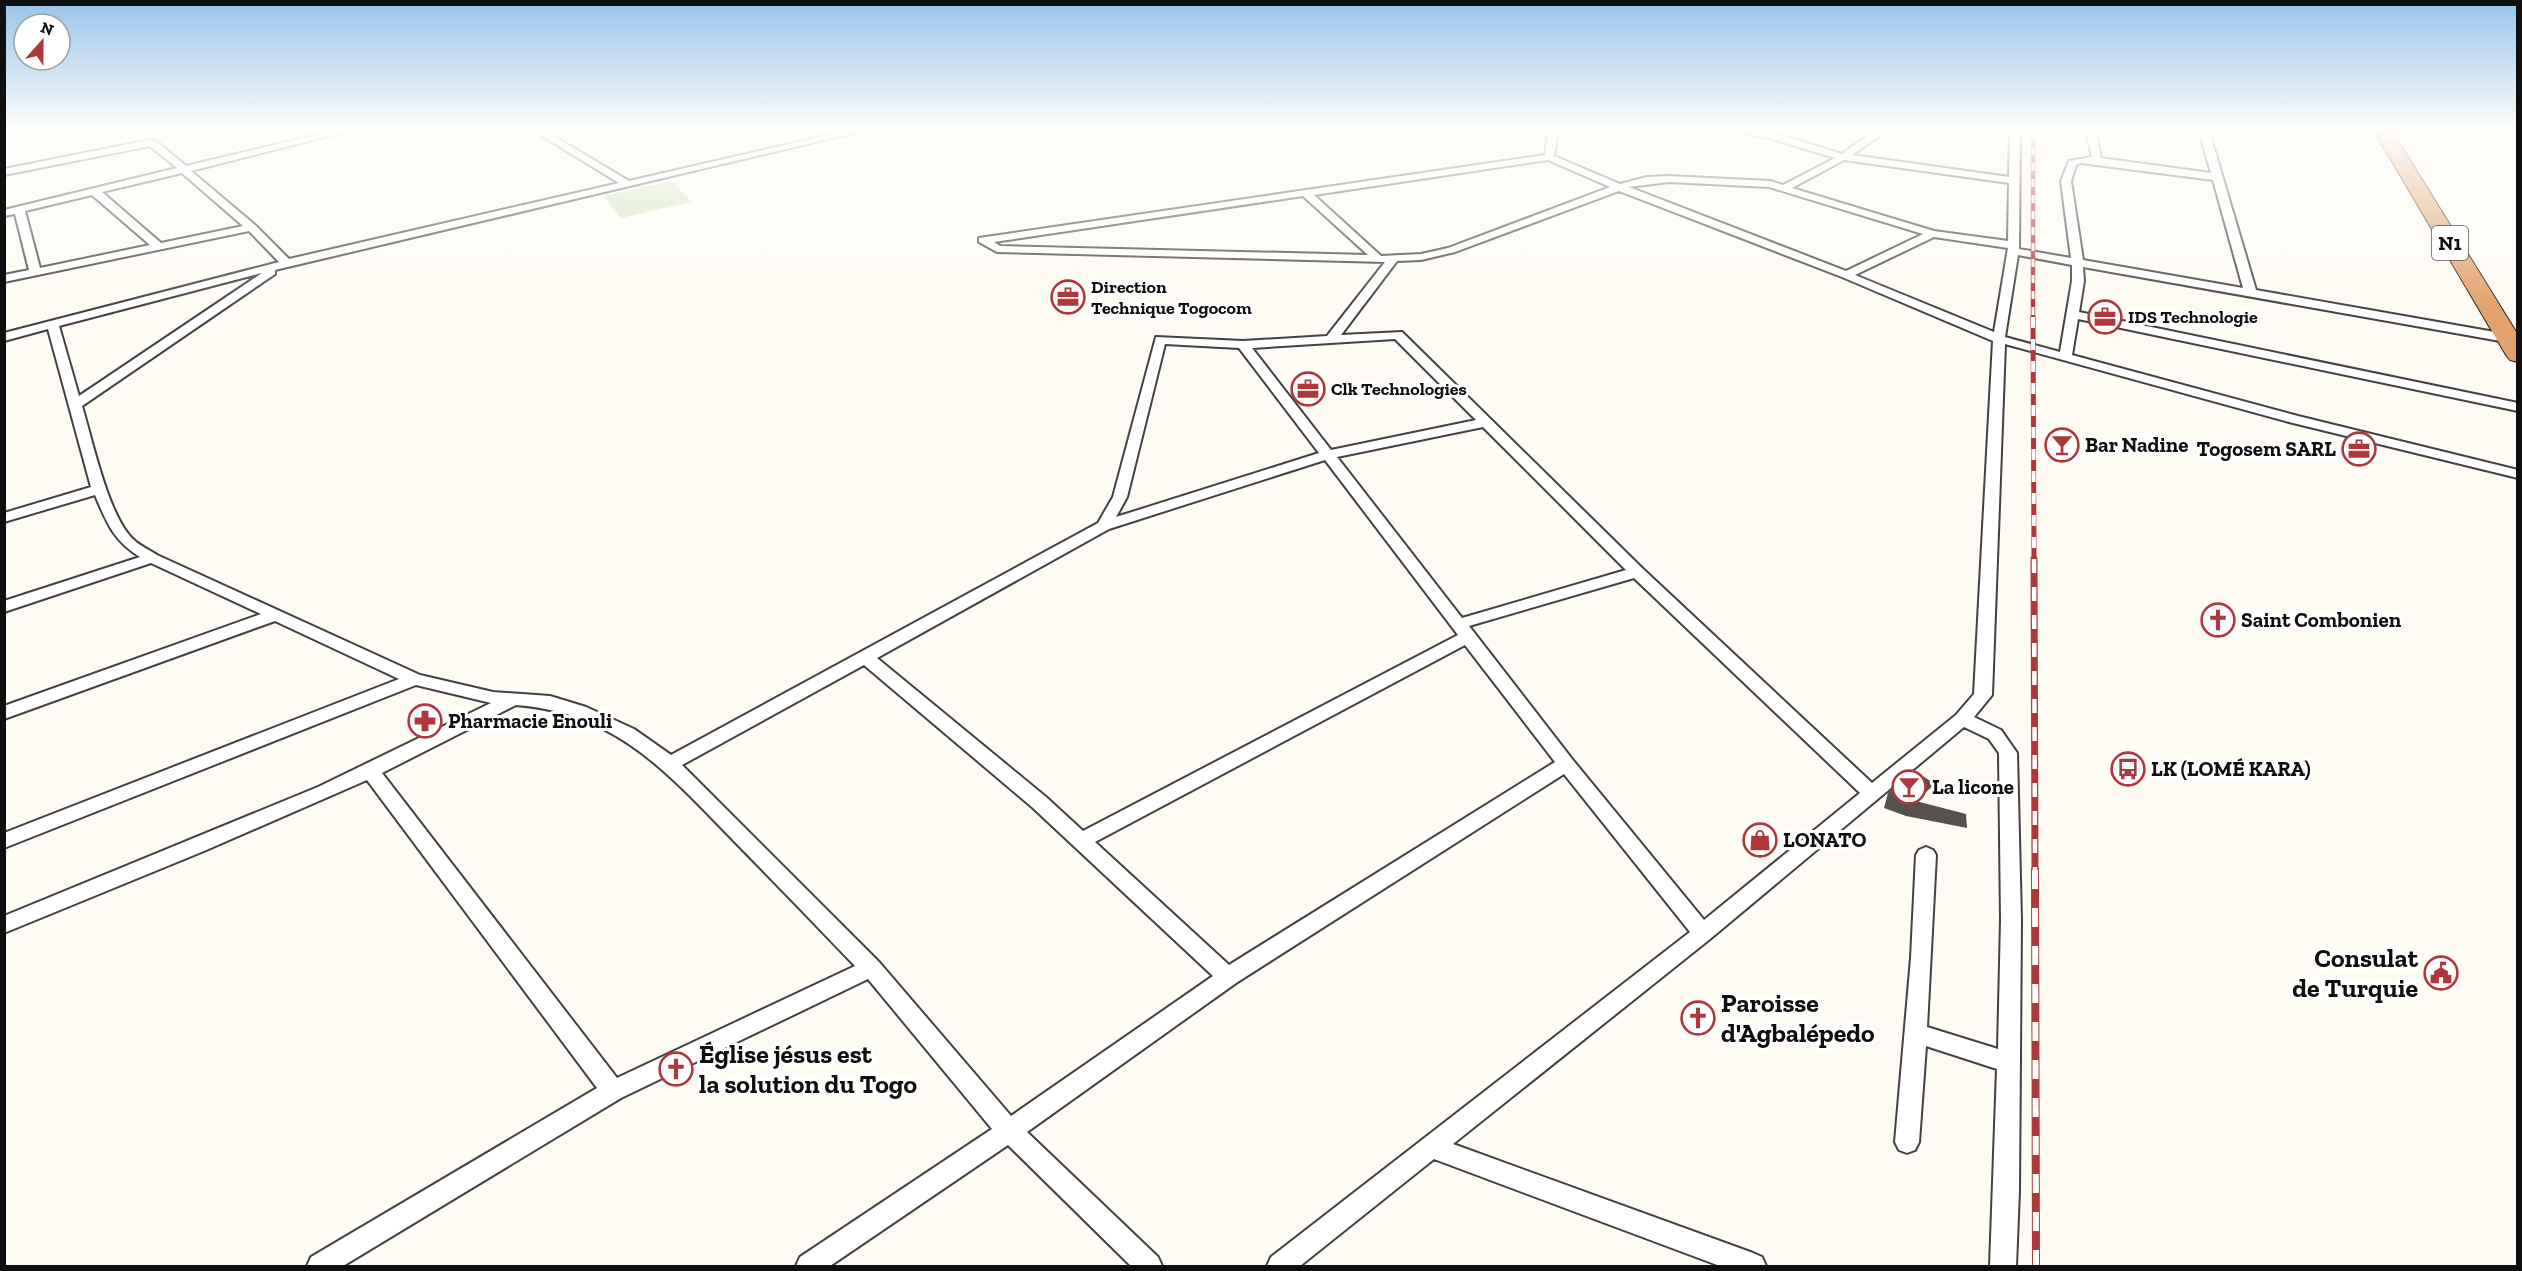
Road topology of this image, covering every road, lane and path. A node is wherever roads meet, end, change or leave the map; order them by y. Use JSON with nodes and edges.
{"nodes":[{"id":1,"x":102,"y":190,"type":"edge"},
{"id":2,"x":207,"y":190,"type":"edge"},
{"id":3,"x":595,"y":190,"type":"edge"},
{"id":4,"x":1330,"y":190,"type":"edge"},
{"id":5,"x":1613,"y":190,"type":"edge"},
{"id":6,"x":1625,"y":190,"type":"edge"},
{"id":7,"x":1796,"y":190,"type":"edge"},
{"id":8,"x":2014,"y":190,"type":"edge"},
{"id":9,"x":2067,"y":190,"type":"edge"},
{"id":10,"x":2220,"y":190,"type":"edge"},
{"id":11,"x":2418,"y":190,"type":"edge"},
{"id":12,"x":2437,"y":190,"type":"edge"},
{"id":13,"x":95,"y":192,"type":"junction"},
{"id":14,"x":1306,"y":194,"type":"junction"},
{"id":15,"x":19,"y":210,"type":"junction"},
{"id":16,"x":4,"y":213,"type":"edge"},
{"id":17,"x":251,"y":227,"type":"junction"},
{"id":18,"x":1933,"y":234,"type":"junction"},
{"id":19,"x":157,"y":245,"type":"junction"},
{"id":20,"x":2013,"y":248,"type":"junction"},
{"id":21,"x":1394,"y":258,"type":"junction"},
{"id":22,"x":1378,"y":259,"type":"junction"},
{"id":23,"x":2078,"y":261,"type":"junction"},
{"id":24,"x":287,"y":263,"type":"junction"},
{"id":25,"x":35,"y":272,"type":"junction"},
{"id":26,"x":1846,"y":275,"type":"junction"},
{"id":27,"x":4,"y":279,"type":"edge"},
{"id":28,"x":2250,"y":291,"type":"junction"},
{"id":29,"x":2073,"y":314,"type":"junction"},
{"id":30,"x":2517,"y":319,"type":"edge"},
{"id":31,"x":53,"y":325,"type":"junction"},
{"id":32,"x":4,"y":337,"type":"edge"},
{"id":33,"x":1332,"y":338,"type":"junction"},
{"id":34,"x":2506,"y":338,"type":"junction"},
{"id":35,"x":1999,"y":339,"type":"junction"},
{"id":36,"x":1243,"y":345,"type":"junction"},
{"id":37,"x":2517,"y":355,"type":"edge"},
{"id":38,"x":2065,"y":357,"type":"junction"},
{"id":39,"x":75,"y":405,"type":"junction"},
{"id":40,"x":2517,"y":407,"type":"edge"},
{"id":41,"x":1485,"y":422,"type":"junction"},
{"id":42,"x":1327,"y":455,"type":"junction"},
{"id":43,"x":2517,"y":474,"type":"edge"},
{"id":44,"x":99,"y":489,"type":"junction"},
{"id":45,"x":4,"y":518,"type":"edge"},
{"id":46,"x":1104,"y":526,"type":"junction"},
{"id":47,"x":152,"y":558,"type":"junction"},
{"id":48,"x":1637,"y":572,"type":"junction"},
{"id":49,"x":4,"y":607,"type":"edge"},
{"id":50,"x":275,"y":615,"type":"junction"},
{"id":51,"x":1463,"y":630,"type":"junction"},
{"id":52,"x":866,"y":658,"type":"junction"},
{"id":53,"x":415,"y":679,"type":"junction"},
{"id":54,"x":512,"y":700,"type":"junction"},
{"id":55,"x":4,"y":713,"type":"edge"},
{"id":56,"x":1962,"y":719,"type":"junction"},
{"id":57,"x":670,"y":764,"type":"junction"},
{"id":58,"x":1566,"y":764,"type":"junction"},
{"id":59,"x":370,"y":771,"type":"junction"},
{"id":60,"x":1871,"y":794,"type":"junction"},
{"id":61,"x":1083,"y":840,"type":"junction"},
{"id":62,"x":4,"y":841,"type":"edge"},
{"id":63,"x":1926,"y":855,"type":"dead end"},
{"id":64,"x":4,"y":925,"type":"edge"},
{"id":65,"x":1703,"y":933,"type":"junction"},
{"id":66,"x":871,"y":968,"type":"junction"},
{"id":67,"x":1228,"y":977,"type":"junction"},
{"id":68,"x":1916,"y":1033,"type":"junction"},
{"id":69,"x":2008,"y":1062,"type":"junction"},
{"id":70,"x":613,"y":1090,"type":"junction"},
{"id":71,"x":1010,"y":1131,"type":"junction"},
{"id":72,"x":1907,"y":1142,"type":"dead end"},
{"id":73,"x":1432,"y":1148,"type":"junction"},
{"id":74,"x":325,"y":1265,"type":"edge"},
{"id":75,"x":809,"y":1266,"type":"edge"},
{"id":76,"x":1149,"y":1266,"type":"edge"},
{"id":77,"x":1280,"y":1266,"type":"edge"},
{"id":78,"x":1753,"y":1266,"type":"edge"},
{"id":79,"x":2003,"y":1266,"type":"edge"}],
"edges":[{"from":1,"to":13,"type":"street"},
{"from":2,"to":17,"type":"street"},
{"from":3,"to":24,"type":"street"},
{"from":4,"to":14,"type":"street"},
{"from":5,"to":21,"type":"street"},
{"from":6,"to":26,"type":"street"},
{"from":7,"to":18,"type":"street"},
{"from":8,"to":20,"type":"street"},
{"from":9,"to":23,"type":"street"},
{"from":10,"to":28,"type":"street"},
{"from":11,"to":34,"type":"highway","number":"N1"},
{"from":12,"to":30,"type":"highway","number":"N1"},
{"from":13,"to":15,"type":"street"},
{"from":13,"to":19,"type":"street"},
{"from":14,"to":22,"type":"street"},
{"from":14,"to":22,"type":"street"},
{"from":15,"to":16,"type":"street"},
{"from":15,"to":25,"type":"street"},
{"from":17,"to":19,"type":"street"},
{"from":17,"to":24,"type":"street"},
{"from":18,"to":20,"type":"street"},
{"from":18,"to":26,"type":"street"},
{"from":19,"to":25,"type":"street"},
{"from":20,"to":23,"type":"street"},
{"from":20,"to":35,"type":"street"},
{"from":21,"to":22,"type":"street"},
{"from":21,"to":33,"type":"street"},
{"from":23,"to":28,"type":"street"},
{"from":23,"to":29,"type":"street"},
{"from":24,"to":31,"type":"street"},
{"from":24,"to":39,"type":"street"},
{"from":25,"to":27,"type":"street"},
{"from":26,"to":35,"type":"street"},
{"from":28,"to":34,"type":"street"},
{"from":29,"to":38,"type":"street"},
{"from":29,"to":40,"type":"street"},
{"from":31,"to":32,"type":"street"},
{"from":31,"to":39,"type":"street"},
{"from":33,"to":36,"type":"street"},
{"from":33,"to":41,"type":"street"},
{"from":34,"to":37,"type":"highway","number":"N1"},
{"from":35,"to":38,"type":"street"},
{"from":35,"to":56,"type":"street"},
{"from":36,"to":42,"type":"street"},
{"from":36,"to":46,"type":"street"},
{"from":38,"to":43,"type":"street"},
{"from":39,"to":44,"type":"street"},
{"from":41,"to":42,"type":"street"},
{"from":41,"to":48,"type":"street"},
{"from":42,"to":46,"type":"street"},
{"from":42,"to":51,"type":"street"},
{"from":44,"to":45,"type":"street"},
{"from":44,"to":47,"type":"street"},
{"from":46,"to":52,"type":"street"},
{"from":47,"to":49,"type":"street"},
{"from":47,"to":50,"type":"street"},
{"from":48,"to":51,"type":"street"},
{"from":48,"to":60,"type":"street"},
{"from":50,"to":53,"type":"street"},
{"from":50,"to":55,"type":"street"},
{"from":51,"to":58,"type":"street"},
{"from":51,"to":61,"type":"street"},
{"from":52,"to":57,"type":"street"},
{"from":52,"to":61,"type":"street"},
{"from":53,"to":54,"type":"street"},
{"from":53,"to":62,"type":"street"},
{"from":54,"to":57,"type":"street"},
{"from":54,"to":59,"type":"street"},
{"from":56,"to":60,"type":"street"},
{"from":56,"to":69,"type":"street"},
{"from":57,"to":66,"type":"street"},
{"from":58,"to":65,"type":"street"},
{"from":58,"to":67,"type":"street"},
{"from":59,"to":64,"type":"street"},
{"from":59,"to":70,"type":"street"},
{"from":60,"to":65,"type":"street"},
{"from":61,"to":67,"type":"street"},
{"from":63,"to":68,"type":"street"},
{"from":65,"to":73,"type":"street"},
{"from":66,"to":70,"type":"street"},
{"from":66,"to":71,"type":"street"},
{"from":67,"to":71,"type":"street"},
{"from":68,"to":69,"type":"street"},
{"from":68,"to":72,"type":"street"},
{"from":69,"to":79,"type":"street"},
{"from":70,"to":74,"type":"street"},
{"from":71,"to":75,"type":"street"},
{"from":71,"to":76,"type":"street"},
{"from":73,"to":77,"type":"street"},
{"from":73,"to":78,"type":"street"}]}
